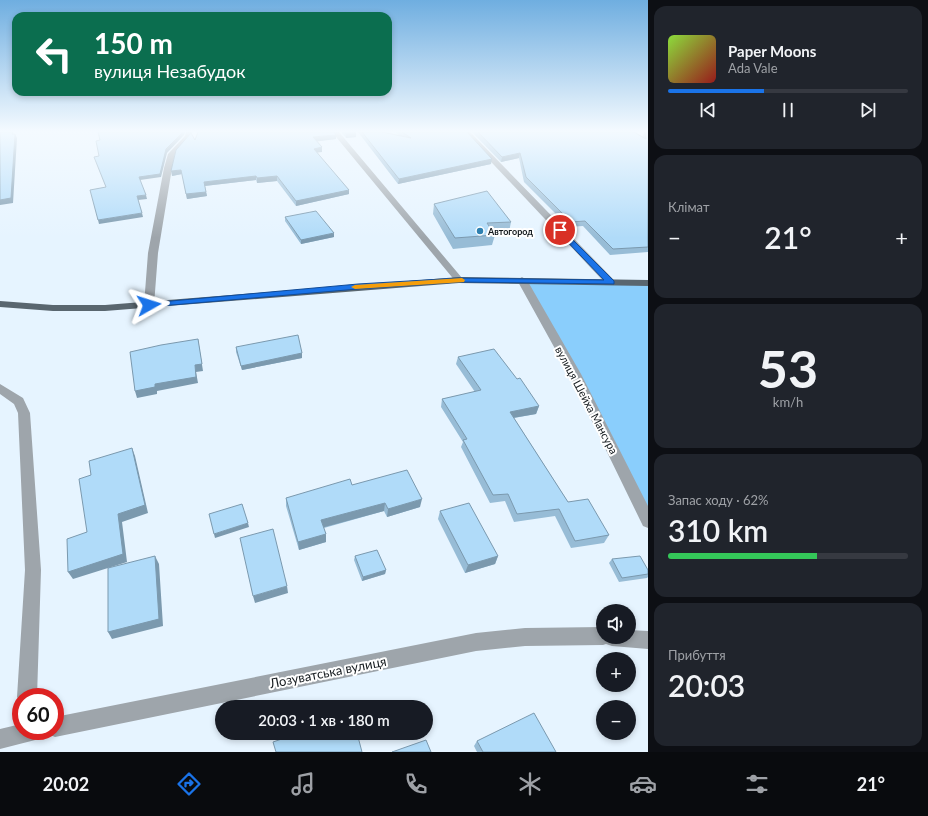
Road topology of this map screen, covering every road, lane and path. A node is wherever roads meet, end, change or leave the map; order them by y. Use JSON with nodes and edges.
{"nodes":[{"id":1,"x":168,"y":167,"type":"edge"},
{"id":2,"x":364,"y":167,"type":"edge"},
{"id":3,"x":500,"y":167,"type":"edge"},
{"id":4,"x":459,"y":280,"type":"junction"},
{"id":5,"x":522,"y":280,"type":"junction"},
{"id":6,"x":611,"y":282,"type":"junction"},
{"id":7,"x":648,"y":283,"type":"edge"},
{"id":8,"x":0,"y":304,"type":"edge"},
{"id":9,"x":149,"y":305,"type":"junction"},
{"id":10,"x":0,"y":388,"type":"edge"},
{"id":11,"x":648,"y":521,"type":"edge"},
{"id":12,"x":596,"y":636,"type":"edge"},
{"id":13,"x":636,"y":639,"type":"edge"},
{"id":14,"x":648,"y":640,"type":"edge"},
{"id":15,"x":27,"y":688,"type":"edge"},
{"id":16,"x":64,"y":725,"type":"edge"},
{"id":17,"x":12,"y":736,"type":"edge"},
{"id":18,"x":0,"y":739,"type":"edge"}],
"edges":[{"from":1,"to":9,"type":"street"},
{"from":2,"to":4,"type":"street"},
{"from":3,"to":6,"type":"street"},
{"from":4,"to":5,"type":"main road"},
{"from":4,"to":9,"type":"main road"},
{"from":5,"to":6,"type":"main road"},
{"from":5,"to":11,"type":"street","name":"вулиця Шейха Мансура"},
{"from":6,"to":7,"type":"main road"},
{"from":8,"to":9,"type":"main road"},
{"from":10,"to":15,"type":"street"},
{"from":12,"to":16,"type":"street","name":"Лозуватська вулиця"},
{"from":13,"to":14,"type":"street"},
{"from":17,"to":18,"type":"street"}]}
